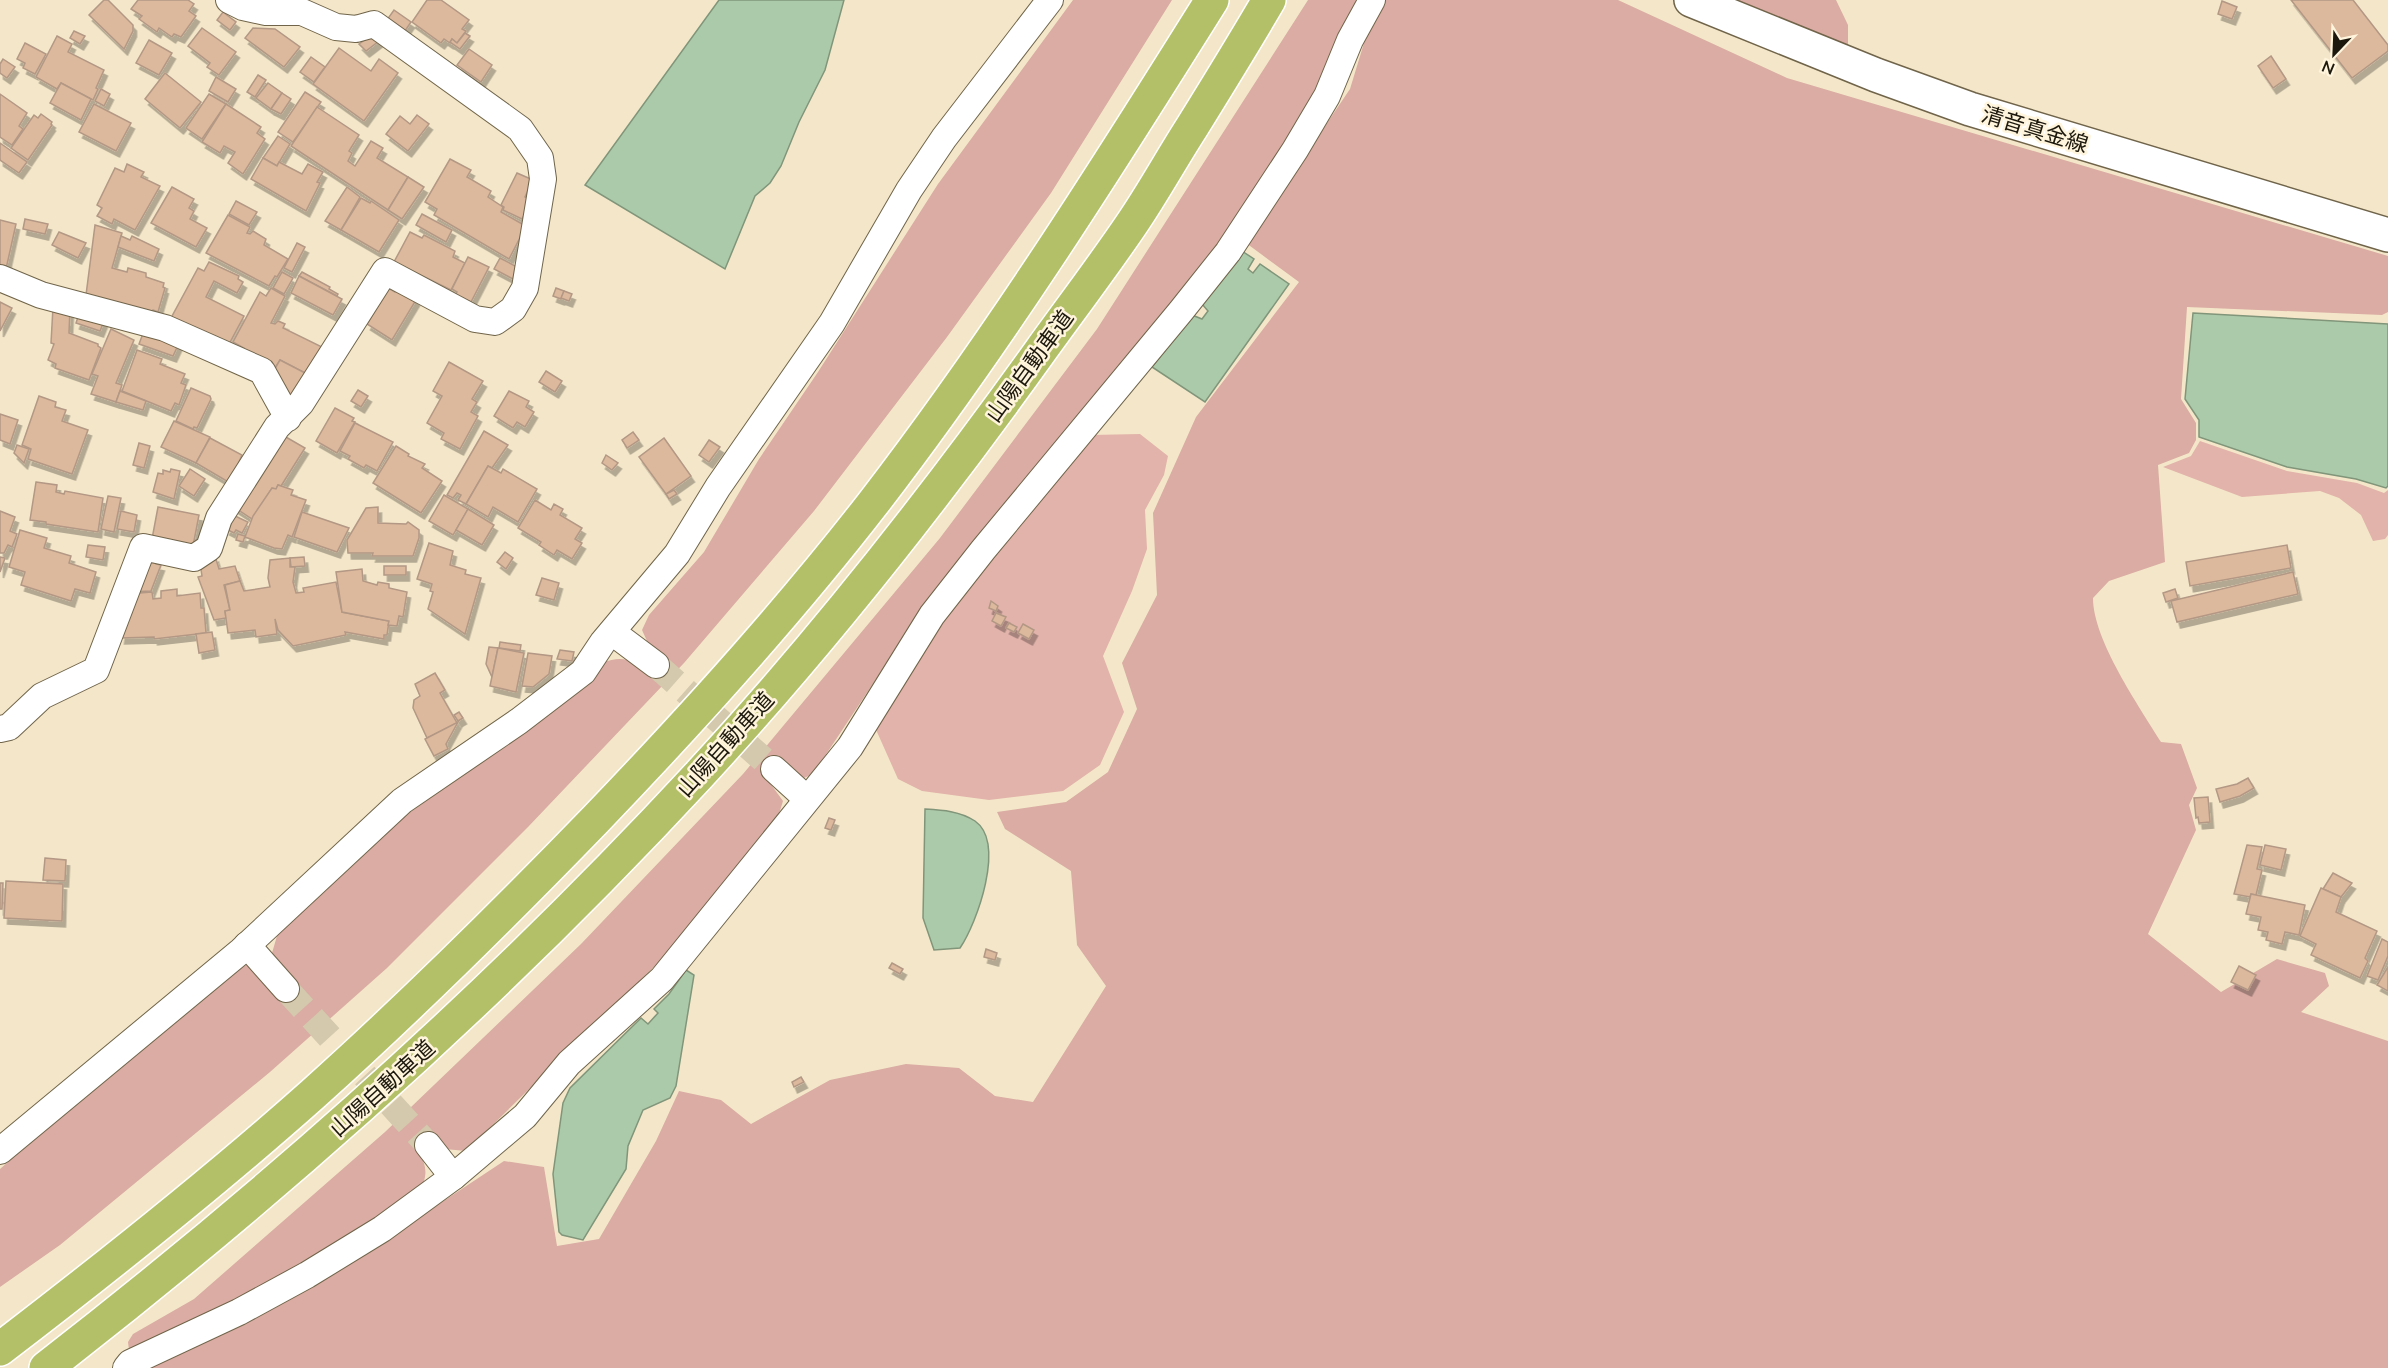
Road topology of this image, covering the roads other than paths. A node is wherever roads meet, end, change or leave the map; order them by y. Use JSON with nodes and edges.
{"nodes":[{"id":1,"x":229,"y":0,"type":"edge"},
{"id":2,"x":1050,"y":0,"type":"edge"},
{"id":3,"x":1212,"y":0,"type":"edge"},
{"id":4,"x":1269,"y":0,"type":"edge"},
{"id":5,"x":1372,"y":0,"type":"edge"},
{"id":6,"x":1691,"y":0,"type":"edge"},
{"id":7,"x":2388,"y":235,"type":"edge"},
{"id":8,"x":0,"y":278,"type":"edge"},
{"id":9,"x":288,"y":418,"type":"junction"},
{"id":10,"x":612,"y":632,"type":"junction"},
{"id":11,"x":656,"y":665,"type":"tunnel mouth"},
{"id":12,"x":0,"y":729,"type":"edge"},
{"id":13,"x":774,"y":770,"type":"tunnel mouth"},
{"id":14,"x":807,"y":799,"type":"junction"},
{"id":15,"x":247,"y":945,"type":"junction"},
{"id":16,"x":286,"y":989,"type":"tunnel mouth"},
{"id":17,"x":428,"y":1145,"type":"tunnel mouth"},
{"id":18,"x":1,"y":1149,"type":"edge"},
{"id":19,"x":453,"y":1177,"type":"junction"},
{"id":20,"x":0,"y":1349,"type":"edge"},
{"id":21,"x":46,"y":1368,"type":"edge"},
{"id":22,"x":126,"y":1368,"type":"edge"}],
"edges":[{"from":1,"to":9,"type":"street"},
{"from":2,"to":10,"type":"street"},
{"from":3,"to":20,"type":"highway","name":"山陽自動車道"},
{"from":4,"to":21,"type":"highway","name":"山陽自動車道"},
{"from":5,"to":14,"type":"street"},
{"from":6,"to":7,"type":"main road","name":"清音真金線"},
{"from":8,"to":9,"type":"street"},
{"from":9,"to":12,"type":"street"},
{"from":10,"to":11,"type":"street"},
{"from":10,"to":15,"type":"street"},
{"from":13,"to":14,"type":"street"},
{"from":14,"to":19,"type":"street"},
{"from":15,"to":16,"type":"street"},
{"from":15,"to":18,"type":"street"},
{"from":17,"to":19,"type":"street"},
{"from":19,"to":22,"type":"street"}]}
